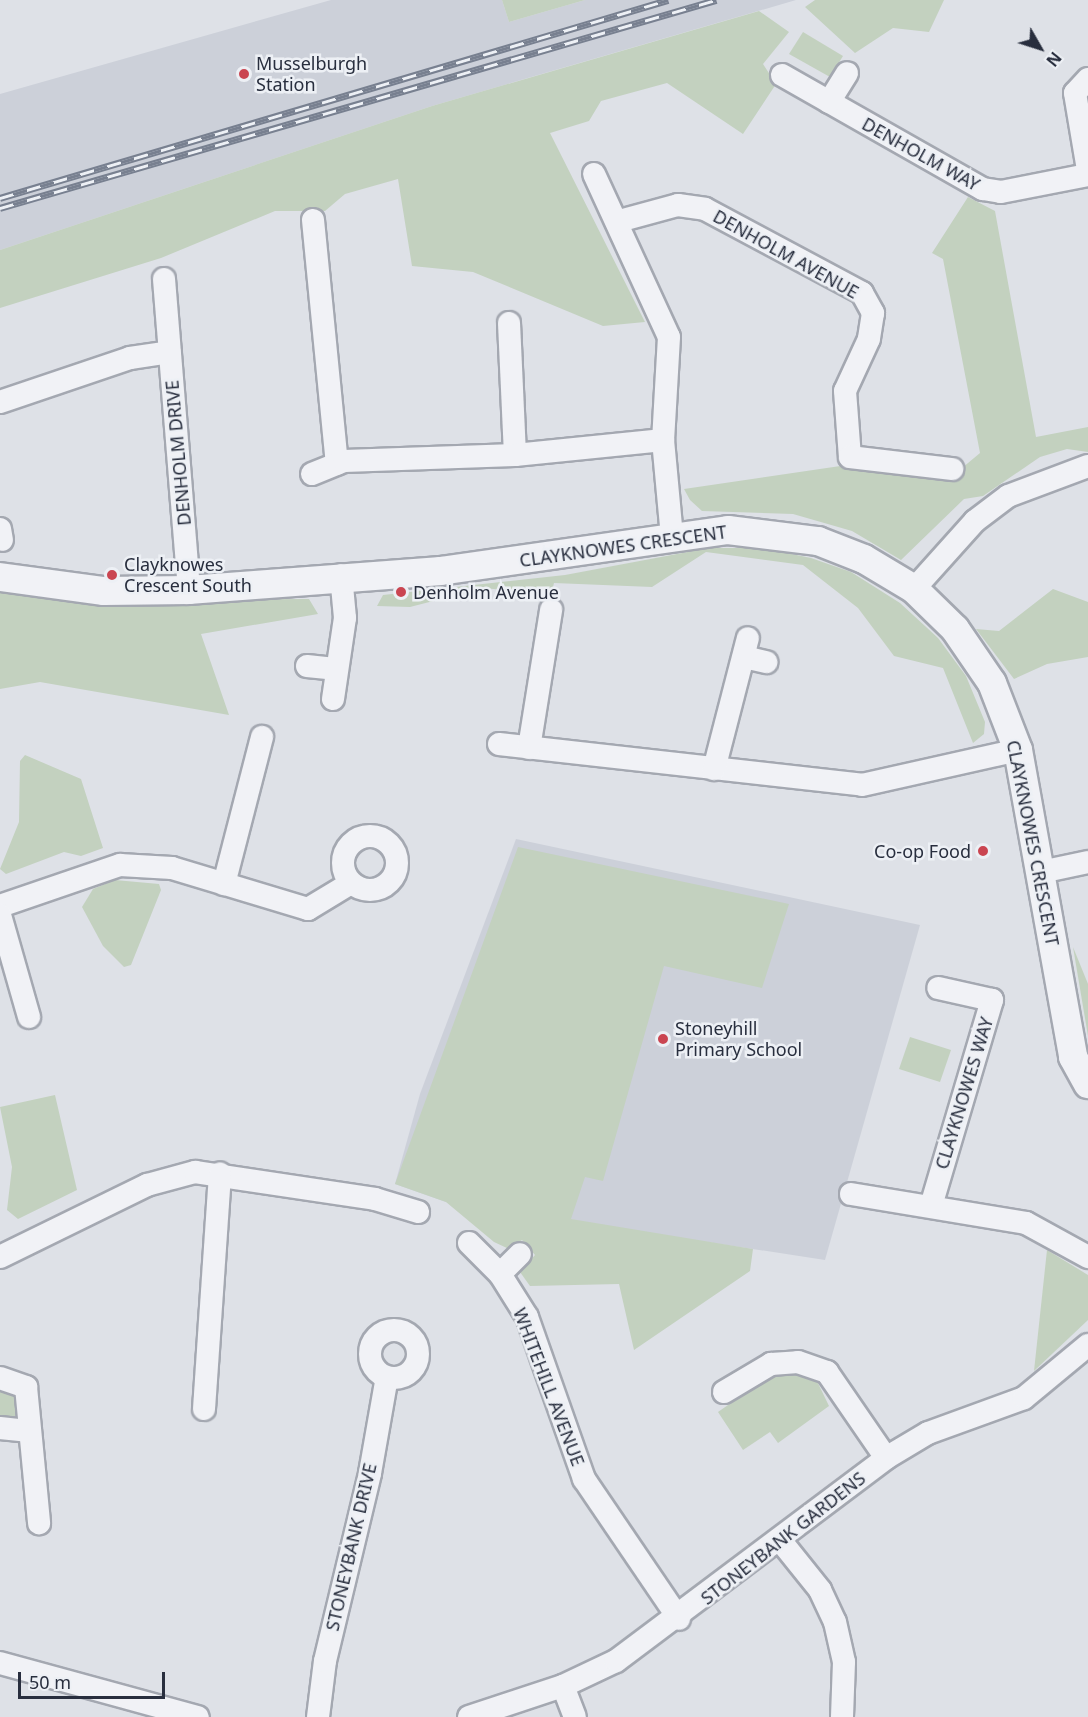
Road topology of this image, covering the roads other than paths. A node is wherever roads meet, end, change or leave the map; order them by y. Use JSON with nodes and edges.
{"nodes":[{"id":1,"x":847,"y":73,"type":"dead end"},
{"id":2,"x":782,"y":75,"type":"dead end"},
{"id":3,"x":1088,"y":79,"type":"edge"},
{"id":4,"x":829,"y":102,"type":"junction"},
{"id":5,"x":1088,"y":170,"type":"edge"},
{"id":6,"x":594,"y":174,"type":"dead end"},
{"id":7,"x":1088,"y":175,"type":"edge"},
{"id":8,"x":313,"y":220,"type":"dead end"},
{"id":9,"x":619,"y":221,"type":"junction"},
{"id":10,"x":164,"y":279,"type":"dead end"},
{"id":11,"x":509,"y":323,"type":"dead end"},
{"id":12,"x":170,"y":352,"type":"junction"},
{"id":13,"x":0,"y":402,"type":"edge"},
{"id":14,"x":663,"y":440,"type":"junction"},
{"id":15,"x":515,"y":454,"type":"junction"},
{"id":16,"x":337,"y":464,"type":"junction"},
{"id":17,"x":1088,"y":466,"type":"edge"},
{"id":18,"x":952,"y":469,"type":"dead end"},
{"id":19,"x":312,"y":474,"type":"dead end"},
{"id":20,"x":672,"y":537,"type":"junction"},
{"id":21,"x":341,"y":575,"type":"junction"},
{"id":22,"x":0,"y":577,"type":"edge"},
{"id":23,"x":914,"y":589,"type":"junction"},
{"id":24,"x":189,"y":590,"type":"junction"},
{"id":25,"x":550,"y":610,"type":"dead end"},
{"id":26,"x":766,"y":662,"type":"dead end"},
{"id":27,"x":307,"y":666,"type":"dead end"},
{"id":28,"x":335,"y":669,"type":"junction"},
{"id":29,"x":333,"y":699,"type":"dead end"},
{"id":30,"x":262,"y":737,"type":"dead end"},
{"id":31,"x":499,"y":744,"type":"dead end"},
{"id":32,"x":529,"y":748,"type":"junction"},
{"id":33,"x":1018,"y":750,"type":"junction"},
{"id":34,"x":714,"y":769,"type":"junction"},
{"id":35,"x":1088,"y":862,"type":"edge"},
{"id":36,"x":1041,"y":872,"type":"junction"},
{"id":37,"x":224,"y":884,"type":"junction"},
{"id":38,"x":351,"y":884,"type":"dead end"},
{"id":39,"x":0,"y":906,"type":"edge"},
{"id":40,"x":0,"y":915,"type":"edge"},
{"id":41,"x":938,"y":988,"type":"dead end"},
{"id":42,"x":29,"y":1017,"type":"dead end"},
{"id":43,"x":1088,"y":1084,"type":"edge"},
{"id":44,"x":220,"y":1174,"type":"junction"},
{"id":45,"x":851,"y":1194,"type":"dead end"},
{"id":46,"x":931,"y":1206,"type":"junction"},
{"id":47,"x":418,"y":1212,"type":"dead end"},
{"id":48,"x":469,"y":1243,"type":"dead end"},
{"id":49,"x":520,"y":1254,"type":"dead end"},
{"id":50,"x":0,"y":1257,"type":"edge"},
{"id":51,"x":1088,"y":1257,"type":"edge"},
{"id":52,"x":500,"y":1274,"type":"junction"},
{"id":53,"x":1084,"y":1358,"type":"edge"},
{"id":54,"x":387,"y":1377,"type":"dead end"},
{"id":55,"x":0,"y":1378,"type":"edge"},
{"id":56,"x":734,"y":1390,"type":"dead end"},
{"id":57,"x":199,"y":1396,"type":"dead end"},
{"id":58,"x":0,"y":1428,"type":"edge"},
{"id":59,"x":30,"y":1431,"type":"junction"},
{"id":60,"x":886,"y":1458,"type":"junction"},
{"id":61,"x":38,"y":1523,"type":"dead end"},
{"id":62,"x":780,"y":1540,"type":"junction"},
{"id":63,"x":679,"y":1619,"type":"junction"},
{"id":64,"x":0,"y":1663,"type":"edge"},
{"id":65,"x":562,"y":1686,"type":"junction"},
{"id":66,"x":125,"y":1707,"type":"edge"},
{"id":67,"x":198,"y":1717,"type":"edge"},
{"id":68,"x":318,"y":1717,"type":"edge"},
{"id":69,"x":468,"y":1717,"type":"edge"},
{"id":70,"x":575,"y":1717,"type":"edge"},
{"id":71,"x":842,"y":1717,"type":"edge"}],
"edges":[{"from":1,"to":4,"type":"street"},
{"from":2,"to":4,"type":"street","name":"DENHOLM WAY"},
{"from":3,"to":5,"type":"street"},
{"from":4,"to":7,"type":"street","name":"DENHOLM WAY"},
{"from":6,"to":9,"type":"street"},
{"from":8,"to":16,"type":"street"},
{"from":9,"to":14,"type":"street"},
{"from":9,"to":18,"type":"street","name":"DENHOLM AVENUE"},
{"from":10,"to":12,"type":"street","name":"DENHOLM DRIVE"},
{"from":11,"to":15,"type":"street"},
{"from":12,"to":13,"type":"street"},
{"from":12,"to":24,"type":"street","name":"DENHOLM DRIVE"},
{"from":14,"to":15,"type":"street"},
{"from":14,"to":20,"type":"street"},
{"from":15,"to":16,"type":"street"},
{"from":16,"to":19,"type":"street"},
{"from":17,"to":23,"type":"street"},
{"from":20,"to":21,"type":"street","name":"CLAYKNOWES CRESCENT"},
{"from":20,"to":23,"type":"street","name":"CLAYKNOWES CRESCENT"},
{"from":21,"to":24,"type":"street","name":"CLAYKNOWES CRESCENT"},
{"from":21,"to":28,"type":"street"},
{"from":22,"to":24,"type":"street","name":"CLAYKNOWES CRESCENT"},
{"from":23,"to":33,"type":"street","name":"CLAYKNOWES CRESCENT"},
{"from":25,"to":32,"type":"street"},
{"from":26,"to":34,"type":"street"},
{"from":27,"to":28,"type":"street"},
{"from":28,"to":29,"type":"street"},
{"from":30,"to":37,"type":"street"},
{"from":31,"to":32,"type":"street"},
{"from":32,"to":34,"type":"street"},
{"from":33,"to":34,"type":"street"},
{"from":33,"to":36,"type":"street","name":"CLAYKNOWES CRESCENT"},
{"from":35,"to":36,"type":"street"},
{"from":36,"to":43,"type":"street","name":"CLAYKNOWES CRESCENT"},
{"from":37,"to":38,"type":"street"},
{"from":37,"to":39,"type":"street"},
{"from":40,"to":42,"type":"street"},
{"from":41,"to":46,"type":"street","name":"CLAYKNOWES WAY"},
{"from":44,"to":47,"type":"street"},
{"from":44,"to":50,"type":"street"},
{"from":44,"to":57,"type":"street"},
{"from":45,"to":46,"type":"street"},
{"from":46,"to":51,"type":"street"},
{"from":48,"to":52,"type":"street","name":"WHITEHILL AVENUE"},
{"from":49,"to":52,"type":"street"},
{"from":52,"to":63,"type":"street","name":"WHITEHILL AVENUE"},
{"from":53,"to":60,"type":"street","name":"STONEYBANK GARDENS"},
{"from":54,"to":68,"type":"street","name":"STONEYBANK DRIVE"},
{"from":55,"to":59,"type":"street"},
{"from":56,"to":60,"type":"street"},
{"from":58,"to":59,"type":"street"},
{"from":59,"to":61,"type":"street"},
{"from":60,"to":62,"type":"street","name":"STONEYBANK GARDENS"},
{"from":62,"to":63,"type":"street","name":"STONEYBANK GARDENS"},
{"from":62,"to":71,"type":"street"},
{"from":63,"to":65,"type":"street","name":"STONEYBANK GARDENS"},
{"from":64,"to":66,"type":"street"},
{"from":65,"to":69,"type":"street","name":"STONEYBANK GARDENS"},
{"from":65,"to":70,"type":"street"},
{"from":66,"to":67,"type":"street"}]}
